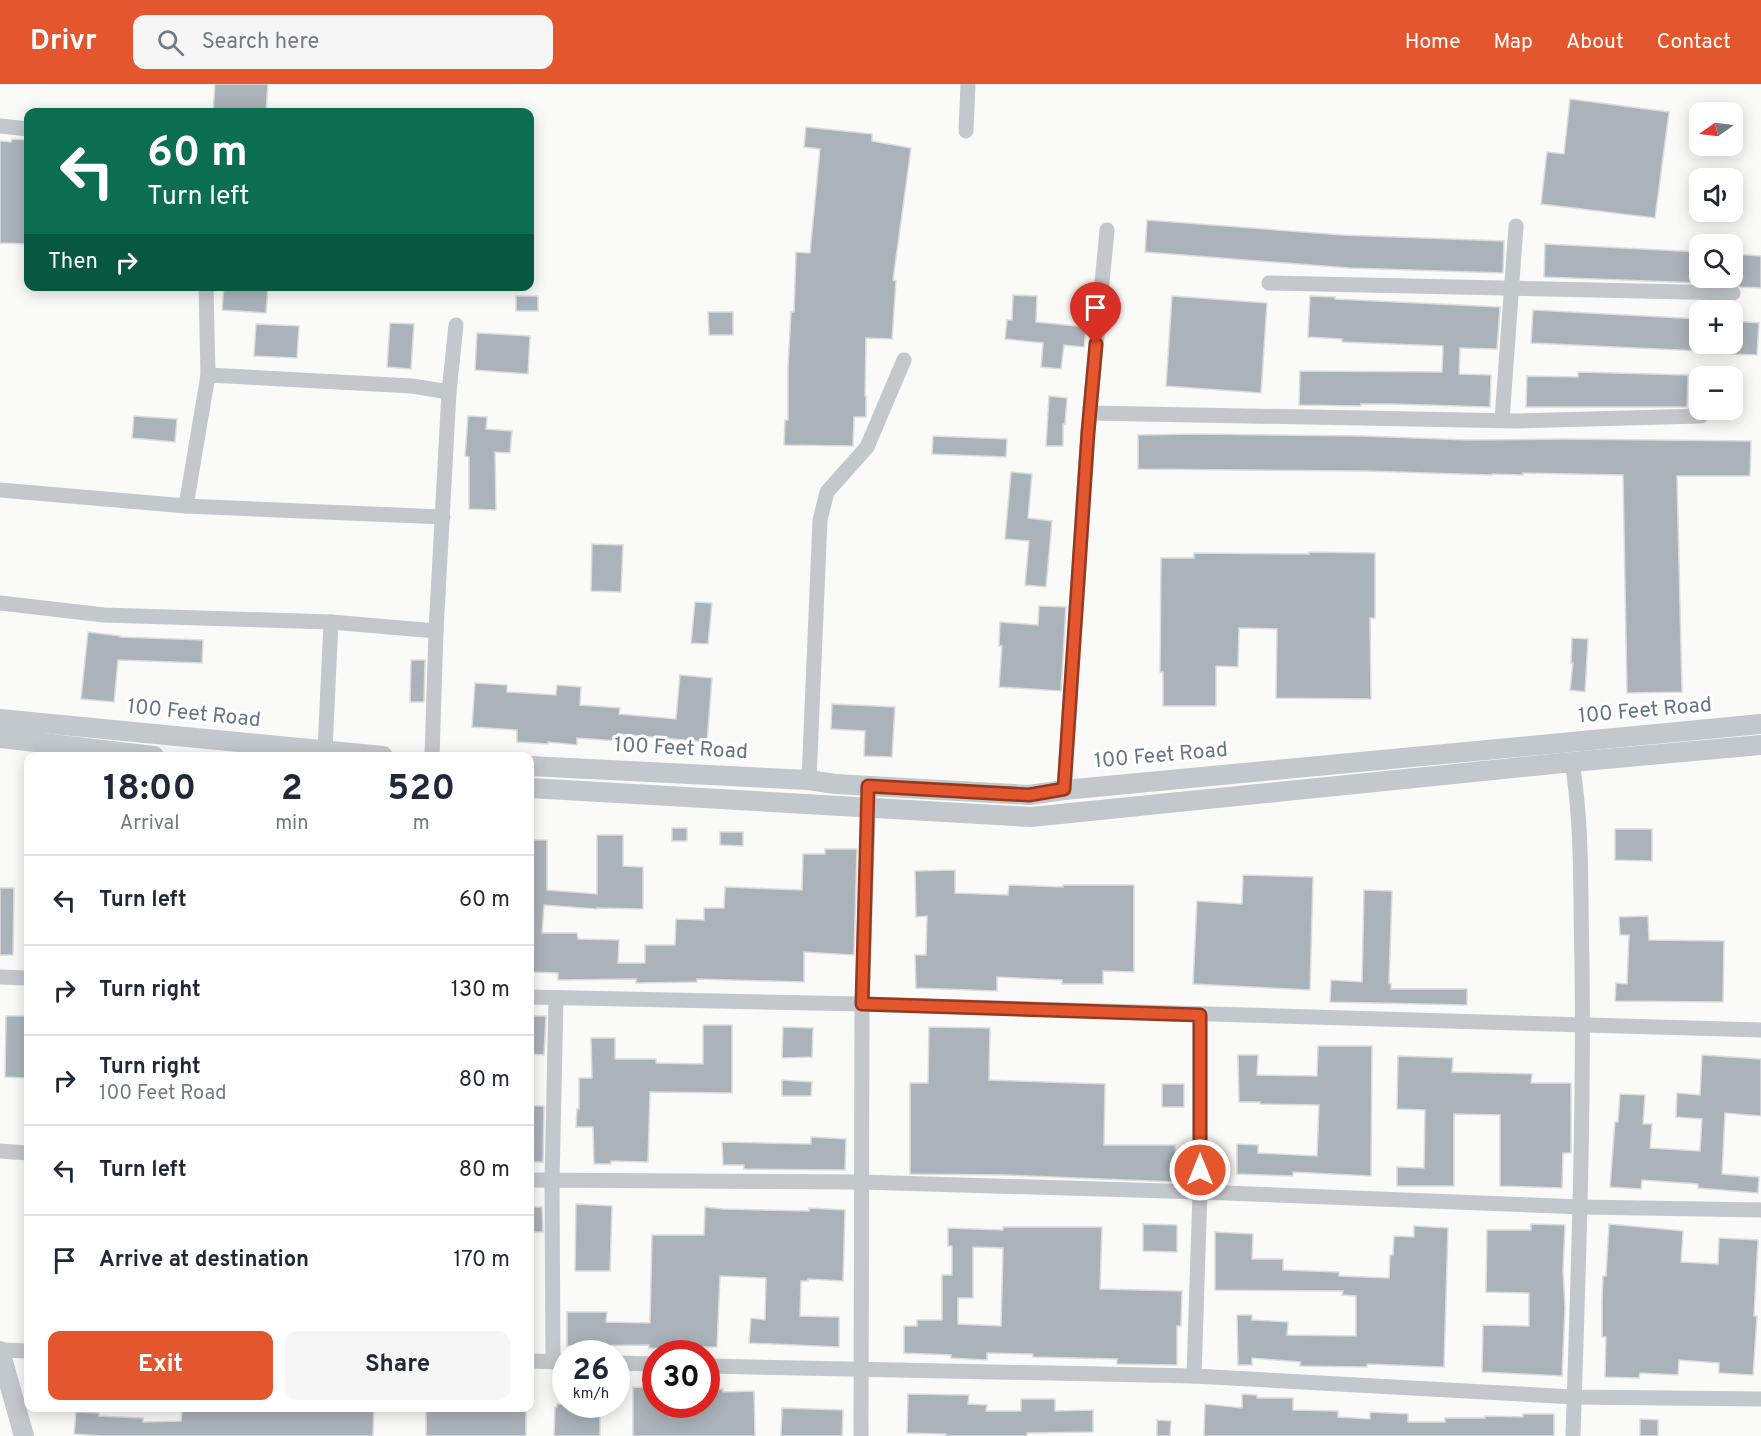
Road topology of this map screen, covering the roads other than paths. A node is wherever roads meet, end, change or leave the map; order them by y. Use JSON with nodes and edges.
{"nodes":[{"id":1,"x":968,"y":84,"type":"edge"},
{"id":2,"x":0,"y":126,"type":"edge"},
{"id":3,"x":24,"y":129,"type":"edge"},
{"id":4,"x":966,"y":131,"type":"dead end"},
{"id":5,"x":1516,"y":226,"type":"dead end"},
{"id":6,"x":1107,"y":230,"type":"dead end"},
{"id":7,"x":1269,"y":283,"type":"dead end"},
{"id":8,"x":1512,"y":289,"type":"junction"},
{"id":9,"x":206,"y":291,"type":"edge"},
{"id":10,"x":1733,"y":293,"type":"dead end"},
{"id":11,"x":456,"y":325,"type":"dead end"},
{"id":12,"x":904,"y":360,"type":"dead end"},
{"id":13,"x":208,"y":375,"type":"junction"},
{"id":14,"x":449,"y":392,"type":"junction"},
{"id":15,"x":1090,"y":413,"type":"junction"},
{"id":16,"x":1689,"y":416,"type":"edge"},
{"id":17,"x":1502,"y":420,"type":"junction"},
{"id":18,"x":0,"y":490,"type":"edge"},
{"id":19,"x":186,"y":506,"type":"junction"},
{"id":20,"x":443,"y":517,"type":"junction"},
{"id":21,"x":0,"y":603,"type":"edge"},
{"id":22,"x":331,"y":622,"type":"junction"},
{"id":23,"x":436,"y":631,"type":"junction"},
{"id":24,"x":0,"y":719,"type":"edge"},
{"id":25,"x":1761,"y":724,"type":"edge"},
{"id":26,"x":0,"y":738,"type":"edge"},
{"id":27,"x":1761,"y":745,"type":"edge"},
{"id":28,"x":325,"y":750,"type":"junction"},
{"id":29,"x":120,"y":752,"type":"edge"},
{"id":30,"x":345,"y":752,"type":"edge"},
{"id":31,"x":432,"y":752,"type":"edge"},
{"id":32,"x":1572,"y":762,"type":"junction"},
{"id":33,"x":534,"y":766,"type":"edge"},
{"id":34,"x":809,"y":780,"type":"junction"},
{"id":35,"x":868,"y":786,"type":"junction"},
{"id":36,"x":534,"y":788,"type":"edge"},
{"id":37,"x":1064,"y":789,"type":"junction"},
{"id":38,"x":867,"y":807,"type":"junction"},
{"id":39,"x":0,"y":977,"type":"edge"},
{"id":40,"x":24,"y":978,"type":"edge"},
{"id":41,"x":534,"y":997,"type":"edge"},
{"id":42,"x":556,"y":998,"type":"junction"},
{"id":43,"x":862,"y":1004,"type":"junction"},
{"id":44,"x":1200,"y":1015,"type":"junction"},
{"id":45,"x":1583,"y":1024,"type":"junction"},
{"id":46,"x":1761,"y":1030,"type":"edge"},
{"id":47,"x":0,"y":1151,"type":"edge"},
{"id":48,"x":24,"y":1153,"type":"edge"},
{"id":49,"x":534,"y":1180,"type":"edge"},
{"id":50,"x":552,"y":1182,"type":"junction"},
{"id":51,"x":861,"y":1182,"type":"junction"},
{"id":52,"x":1200,"y":1192,"type":"junction"},
{"id":53,"x":1581,"y":1207,"type":"junction"},
{"id":54,"x":1761,"y":1210,"type":"edge"},
{"id":55,"x":558,"y":1340,"type":"edge"},
{"id":56,"x":0,"y":1350,"type":"edge"},
{"id":57,"x":24,"y":1351,"type":"edge"},
{"id":58,"x":534,"y":1361,"type":"edge"},
{"id":59,"x":552,"y":1362,"type":"edge"},
{"id":60,"x":720,"y":1366,"type":"edge"},
{"id":61,"x":861,"y":1370,"type":"junction"},
{"id":62,"x":1194,"y":1376,"type":"junction"},
{"id":63,"x":1574,"y":1397,"type":"junction"},
{"id":64,"x":1761,"y":1399,"type":"edge"},
{"id":65,"x":24,"y":1436,"type":"edge"},
{"id":66,"x":861,"y":1436,"type":"edge"},
{"id":67,"x":1573,"y":1436,"type":"edge"}],
"edges":[{"from":1,"to":4,"type":"street"},
{"from":2,"to":3,"type":"street"},
{"from":5,"to":8,"type":"street"},
{"from":6,"to":15,"type":"street"},
{"from":7,"to":8,"type":"street"},
{"from":8,"to":10,"type":"street"},
{"from":8,"to":17,"type":"street"},
{"from":9,"to":13,"type":"street"},
{"from":11,"to":14,"type":"street"},
{"from":12,"to":34,"type":"street"},
{"from":13,"to":14,"type":"street"},
{"from":13,"to":19,"type":"street"},
{"from":14,"to":20,"type":"street"},
{"from":15,"to":17,"type":"street"},
{"from":15,"to":37,"type":"street"},
{"from":16,"to":17,"type":"street"},
{"from":18,"to":19,"type":"street"},
{"from":19,"to":20,"type":"street"},
{"from":20,"to":23,"type":"street"},
{"from":21,"to":22,"type":"street"},
{"from":22,"to":23,"type":"street"},
{"from":22,"to":28,"type":"street"},
{"from":23,"to":31,"type":"street"},
{"from":24,"to":28,"type":"street","name":"100 Feet Road"},
{"from":25,"to":37,"type":"street","name":"100 Feet Road"},
{"from":26,"to":29,"type":"street"},
{"from":27,"to":32,"type":"street","name":"100 Feet Road"},
{"from":28,"to":30,"type":"street","name":"100 Feet Road"},
{"from":32,"to":38,"type":"street","name":"100 Feet Road"},
{"from":32,"to":45,"type":"street"},
{"from":33,"to":34,"type":"street","name":"100 Feet Road"},
{"from":34,"to":35,"type":"street","name":"100 Feet Road"},
{"from":35,"to":37,"type":"street","name":"100 Feet Road"},
{"from":35,"to":38,"type":"street"},
{"from":36,"to":38,"type":"street","name":"100 Feet Road"},
{"from":38,"to":43,"type":"street"},
{"from":39,"to":40,"type":"street"},
{"from":41,"to":42,"type":"street"},
{"from":42,"to":43,"type":"street"},
{"from":42,"to":50,"type":"street"},
{"from":43,"to":44,"type":"street"},
{"from":43,"to":51,"type":"street"},
{"from":44,"to":45,"type":"street"},
{"from":44,"to":52,"type":"street"},
{"from":45,"to":46,"type":"street"},
{"from":45,"to":53,"type":"street"},
{"from":47,"to":48,"type":"street"},
{"from":49,"to":50,"type":"street"},
{"from":50,"to":51,"type":"street"},
{"from":50,"to":55,"type":"street"},
{"from":51,"to":52,"type":"street"},
{"from":51,"to":61,"type":"street"},
{"from":52,"to":53,"type":"street"},
{"from":52,"to":62,"type":"street"},
{"from":53,"to":54,"type":"street"},
{"from":53,"to":63,"type":"street"},
{"from":56,"to":57,"type":"street"},
{"from":56,"to":65,"type":"street"},
{"from":58,"to":59,"type":"street"},
{"from":60,"to":61,"type":"street"},
{"from":61,"to":62,"type":"street"},
{"from":61,"to":66,"type":"street"},
{"from":62,"to":63,"type":"street"},
{"from":63,"to":64,"type":"street"},
{"from":63,"to":67,"type":"street"}]}
